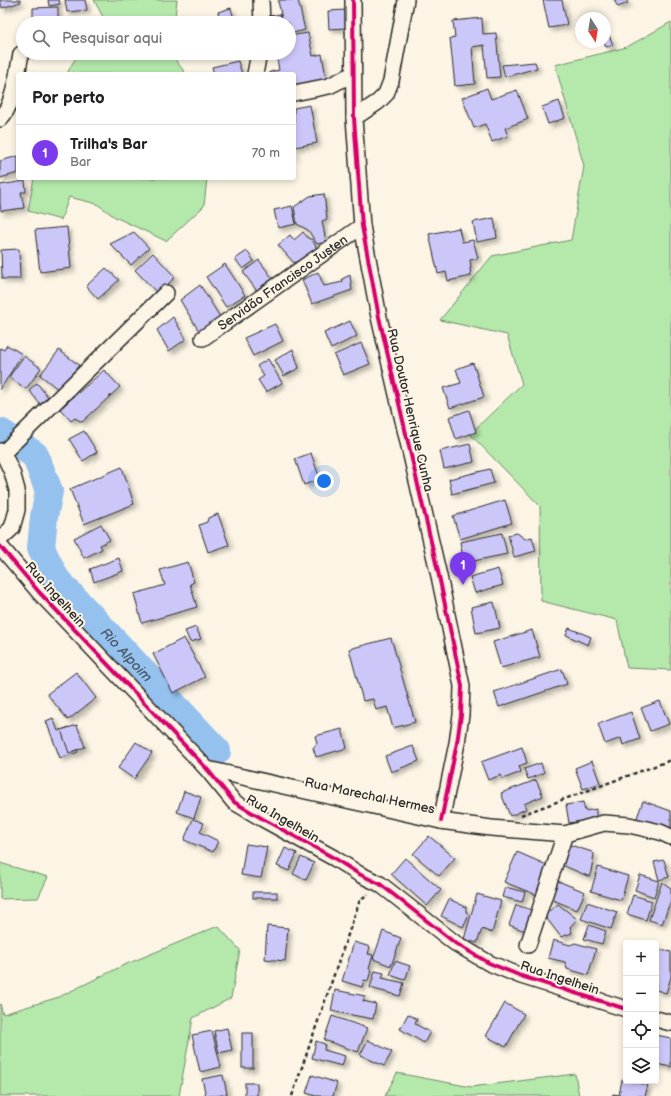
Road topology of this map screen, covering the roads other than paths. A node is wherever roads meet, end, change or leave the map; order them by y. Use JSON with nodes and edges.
{"nodes":[{"id":1,"x":261,"y":0,"type":"edge"},
{"id":2,"x":353,"y":0,"type":"edge"},
{"id":3,"x":406,"y":0,"type":"edge"},
{"id":4,"x":262,"y":16,"type":"edge"},
{"id":5,"x":20,"y":60,"type":"edge"},
{"id":6,"x":258,"y":60,"type":"edge"},
{"id":7,"x":18,"y":72,"type":"edge"},
{"id":8,"x":255,"y":72,"type":"edge"},
{"id":9,"x":353,"y":74,"type":"junction"},
{"id":10,"x":16,"y":83,"type":"edge"},
{"id":11,"x":296,"y":93,"type":"edge"},
{"id":12,"x":354,"y":118,"type":"junction"},
{"id":13,"x":0,"y":119,"type":"edge"},
{"id":14,"x":362,"y":226,"type":"junction"},
{"id":15,"x":166,"y":293,"type":"dead end"},
{"id":16,"x":203,"y":338,"type":"dead end"},
{"id":17,"x":2,"y":452,"type":"edge"},
{"id":18,"x":0,"y":539,"type":"edge"},
{"id":19,"x":0,"y":546,"type":"edge"},
{"id":20,"x":206,"y":769,"type":"junction"},
{"id":21,"x":441,"y":821,"type":"junction"},
{"id":22,"x":565,"y":834,"type":"junction"},
{"id":23,"x":671,"y":837,"type":"edge"},
{"id":24,"x":528,"y":945,"type":"dead end"},
{"id":25,"x":623,"y":1008,"type":"edge"},
{"id":26,"x":659,"y":1020,"type":"edge"},
{"id":27,"x":671,"y":1023,"type":"edge"}],
"edges":[{"from":1,"to":4,"type":"street"},
{"from":2,"to":9,"type":"street","name":"Rua Doutor Henrique Cunha"},
{"from":3,"to":12,"type":"street"},
{"from":5,"to":7,"type":"street"},
{"from":6,"to":8,"type":"street"},
{"from":9,"to":11,"type":"street"},
{"from":9,"to":12,"type":"street","name":"Rua Doutor Henrique Cunha"},
{"from":10,"to":13,"type":"street"},
{"from":12,"to":14,"type":"street","name":"Rua Doutor Henrique Cunha"},
{"from":14,"to":16,"type":"street","name":"Servidão Francisco Justen"},
{"from":14,"to":21,"type":"street","name":"Rua Doutor Henrique Cunha"},
{"from":15,"to":17,"type":"street"},
{"from":17,"to":18,"type":"street"},
{"from":19,"to":20,"type":"street","name":"Rua Ingelhein"},
{"from":20,"to":21,"type":"street","name":"Rua Marechal Hermes"},
{"from":20,"to":25,"type":"street","name":"Rua Ingelhein"},
{"from":21,"to":22,"type":"street","name":"Rua Marechal Hermes"},
{"from":22,"to":23,"type":"street","name":"Rua Marechal Hermes"},
{"from":22,"to":24,"type":"street"},
{"from":26,"to":27,"type":"street"}]}
